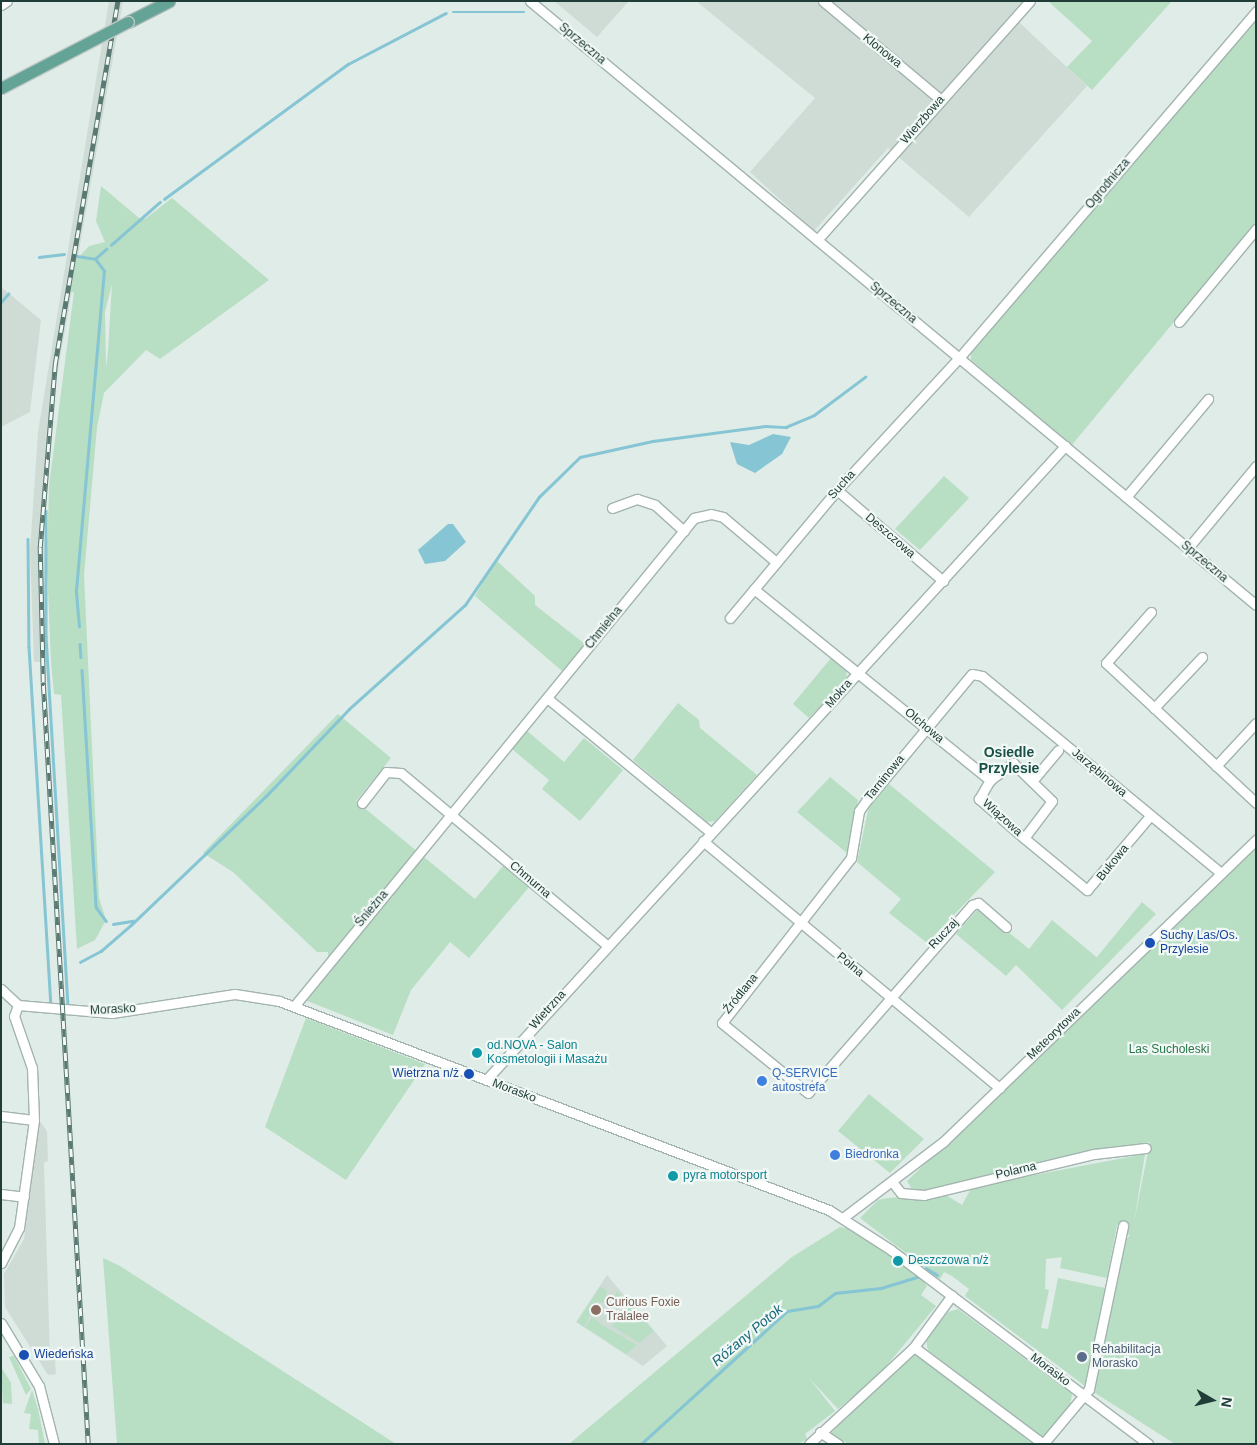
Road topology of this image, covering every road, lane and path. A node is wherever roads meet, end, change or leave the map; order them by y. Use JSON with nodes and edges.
{"nodes":[{"id":1,"x":7,"y":1,"type":"edge"},
{"id":2,"x":169,"y":1,"type":"edge"},
{"id":3,"x":530,"y":1,"type":"edge"},
{"id":4,"x":823,"y":1,"type":"edge"},
{"id":5,"x":1030,"y":1,"type":"edge"},
{"id":6,"x":1,"y":5,"type":"edge"},
{"id":7,"x":1256,"y":11,"type":"edge"},
{"id":8,"x":1,"y":88,"type":"edge"},
{"id":9,"x":941,"y":100,"type":"junction"},
{"id":10,"x":1256,"y":229,"type":"edge"},
{"id":11,"x":817,"y":240,"type":"junction"},
{"id":12,"x":1179,"y":322,"type":"dead end"},
{"id":13,"x":960,"y":358,"type":"junction"},
{"id":14,"x":1208,"y":399,"type":"dead end"},
{"id":15,"x":1065,"y":446,"type":"junction"},
{"id":16,"x":1256,"y":466,"type":"edge"},
{"id":17,"x":837,"y":490,"type":"junction"},
{"id":18,"x":1126,"y":496,"type":"junction"},
{"id":19,"x":612,"y":508,"type":"dead end"},
{"id":20,"x":684,"y":531,"type":"junction"},
{"id":21,"x":1188,"y":548,"type":"junction"},
{"id":22,"x":776,"y":562,"type":"junction"},
{"id":23,"x":943,"y":581,"type":"junction"},
{"id":24,"x":754,"y":589,"type":"junction"},
{"id":25,"x":1256,"y":605,"type":"edge"},
{"id":26,"x":1151,"y":612,"type":"dead end"},
{"id":27,"x":730,"y":618,"type":"dead end"},
{"id":28,"x":1202,"y":657,"type":"dead end"},
{"id":29,"x":858,"y":672,"type":"junction"},
{"id":30,"x":978,"y":673,"type":"joint"},
{"id":31,"x":547,"y":698,"type":"junction"},
{"id":32,"x":1154,"y":708,"type":"junction"},
{"id":33,"x":1256,"y":723,"type":"edge"},
{"id":34,"x":926,"y":728,"type":"junction"},
{"id":35,"x":1058,"y":750,"type":"dead end"},
{"id":36,"x":1216,"y":766,"type":"junction"},
{"id":37,"x":990,"y":780,"type":"junction"},
{"id":38,"x":1033,"y":780,"type":"junction"},
{"id":39,"x":362,"y":803,"type":"dead end"},
{"id":40,"x":1256,"y":803,"type":"edge"},
{"id":41,"x":452,"y":815,"type":"junction"},
{"id":42,"x":1150,"y":816,"type":"junction"},
{"id":43,"x":710,"y":832,"type":"junction"},
{"id":44,"x":1024,"y":838,"type":"junction"},
{"id":45,"x":1256,"y":840,"type":"edge"},
{"id":46,"x":703,"y":841,"type":"junction"},
{"id":47,"x":1220,"y":873,"type":"junction"},
{"id":48,"x":799,"y":922,"type":"junction"},
{"id":49,"x":1006,"y":927,"type":"dead end"},
{"id":50,"x":609,"y":943,"type":"junction"},
{"id":51,"x":1,"y":989,"type":"edge"},
{"id":52,"x":890,"y":999,"type":"junction"},
{"id":53,"x":18,"y":1005,"type":"junction"},
{"id":54,"x":295,"y":1005,"type":"junction"},
{"id":55,"x":486,"y":1080,"type":"junction"},
{"id":56,"x":999,"y":1088,"type":"junction"},
{"id":57,"x":1,"y":1116,"type":"edge"},
{"id":58,"x":34,"y":1120,"type":"junction"},
{"id":59,"x":1146,"y":1148,"type":"dead end"},
{"id":60,"x":892,"y":1183,"type":"junction"},
{"id":61,"x":1,"y":1194,"type":"edge"},
{"id":62,"x":24,"y":1197,"type":"junction"},
{"id":63,"x":844,"y":1217,"type":"junction"},
{"id":64,"x":1123,"y":1226,"type":"dead end"},
{"id":65,"x":1,"y":1264,"type":"edge"},
{"id":66,"x":952,"y":1295,"type":"junction"},
{"id":67,"x":1,"y":1323,"type":"edge"},
{"id":68,"x":914,"y":1347,"type":"junction"},
{"id":69,"x":1085,"y":1396,"type":"junction"},
{"id":70,"x":820,"y":1432,"type":"junction"},
{"id":71,"x":54,"y":1444,"type":"edge"},
{"id":72,"x":809,"y":1444,"type":"edge"},
{"id":73,"x":838,"y":1444,"type":"edge"},
{"id":74,"x":1043,"y":1444,"type":"edge"},
{"id":75,"x":1148,"y":1444,"type":"edge"}],
"edges":[{"from":1,"to":6,"type":"street"},
{"from":2,"to":8,"type":"main road","bridge":true},
{"from":3,"to":11,"type":"street","name":"Sprzeczna"},
{"from":4,"to":9,"type":"street","name":"Klonowa"},
{"from":5,"to":9,"type":"street","name":"Wierzbowa"},
{"from":7,"to":13,"type":"street","name":"Ogrodnicza"},
{"from":9,"to":11,"type":"street","name":"Wierzbowa"},
{"from":10,"to":12,"type":"street"},
{"from":11,"to":13,"type":"street","name":"Sprzeczna"},
{"from":13,"to":15,"type":"street","name":"Sprzeczna"},
{"from":13,"to":17,"type":"street","name":"Sucha"},
{"from":14,"to":18,"type":"street"},
{"from":15,"to":18,"type":"street","name":"Sprzeczna"},
{"from":15,"to":23,"type":"street","name":"Mokra"},
{"from":16,"to":21,"type":"street"},
{"from":17,"to":22,"type":"street","name":"Sucha"},
{"from":17,"to":23,"type":"street","name":"Deszczowa"},
{"from":18,"to":21,"type":"street","name":"Sprzeczna"},
{"from":19,"to":20,"type":"street"},
{"from":20,"to":22,"type":"street","name":"Chmielna"},
{"from":20,"to":31,"type":"street","name":"Chmielna"},
{"from":21,"to":25,"type":"street","name":"Sprzeczna"},
{"from":22,"to":24,"type":"street","name":"Sucha"},
{"from":23,"to":29,"type":"street","name":"Mokra"},
{"from":24,"to":27,"type":"street","name":"Sucha"},
{"from":24,"to":29,"type":"street","name":"Olchowa"},
{"from":26,"to":32,"type":"street"},
{"from":28,"to":32,"type":"street"},
{"from":29,"to":34,"type":"street","name":"Olchowa"},
{"from":29,"to":43,"type":"street","name":"Mokra"},
{"from":30,"to":34,"type":"street","name":"Tarninowa"},
{"from":30,"to":42,"type":"street","name":"Jarzębinowa"},
{"from":31,"to":41,"type":"street","name":"Chmielna"},
{"from":31,"to":43,"type":"street"},
{"from":32,"to":36,"type":"street"},
{"from":33,"to":36,"type":"street"},
{"from":34,"to":37,"type":"street","name":"Olchowa"},
{"from":34,"to":48,"type":"street","name":"Tarninowa"},
{"from":35,"to":38,"type":"street"},
{"from":36,"to":40,"type":"street"},
{"from":37,"to":38,"type":"street","name":"Wiązowa"},
{"from":37,"to":44,"type":"street","name":"Wiązowa"},
{"from":38,"to":44,"type":"street","name":"Wiązowa"},
{"from":39,"to":41,"type":"street","name":"Chmurna"},
{"from":41,"to":50,"type":"street","name":"Chmurna"},
{"from":41,"to":54,"type":"street","name":"Śnieżna"},
{"from":42,"to":44,"type":"street","name":"Bukowa"},
{"from":42,"to":47,"type":"street","name":"Jarzębinowa"},
{"from":43,"to":46,"type":"street","name":"Mokra"},
{"from":45,"to":47,"type":"street","name":"Meteorytowa"},
{"from":46,"to":48,"type":"street","name":"Polna"},
{"from":46,"to":50,"type":"street","name":"Mokra"},
{"from":47,"to":56,"type":"street","name":"Meteorytowa"},
{"from":48,"to":52,"type":"street","name":"Polna"},
{"from":48,"to":52,"type":"street","name":"Źródlana"},
{"from":49,"to":52,"type":"street","name":"Ruczaj"},
{"from":50,"to":55,"type":"street","name":"Wietrzna"},
{"from":51,"to":53,"type":"street"},
{"from":52,"to":56,"type":"street","name":"Polna"},
{"from":53,"to":54,"type":"street","name":"Morasko"},
{"from":53,"to":58,"type":"street"},
{"from":54,"to":55,"type":"street","name":"Morasko"},
{"from":55,"to":63,"type":"street","name":"Morasko"},
{"from":56,"to":60,"type":"street","name":"Meteorytowa"},
{"from":57,"to":58,"type":"street"},
{"from":58,"to":62,"type":"street"},
{"from":59,"to":60,"type":"street","name":"Polarna"},
{"from":60,"to":63,"type":"street","name":"Meteorytowa"},
{"from":61,"to":62,"type":"street"},
{"from":62,"to":65,"type":"street"},
{"from":63,"to":66,"type":"street","name":"Morasko"},
{"from":64,"to":69,"type":"street"},
{"from":66,"to":68,"type":"street"},
{"from":66,"to":69,"type":"street","name":"Morasko"},
{"from":67,"to":71,"type":"street"},
{"from":68,"to":70,"type":"street"},
{"from":68,"to":74,"type":"street"},
{"from":69,"to":74,"type":"street"},
{"from":69,"to":75,"type":"street","name":"Morasko"},
{"from":70,"to":72,"type":"street"},
{"from":70,"to":73,"type":"street"}]}
